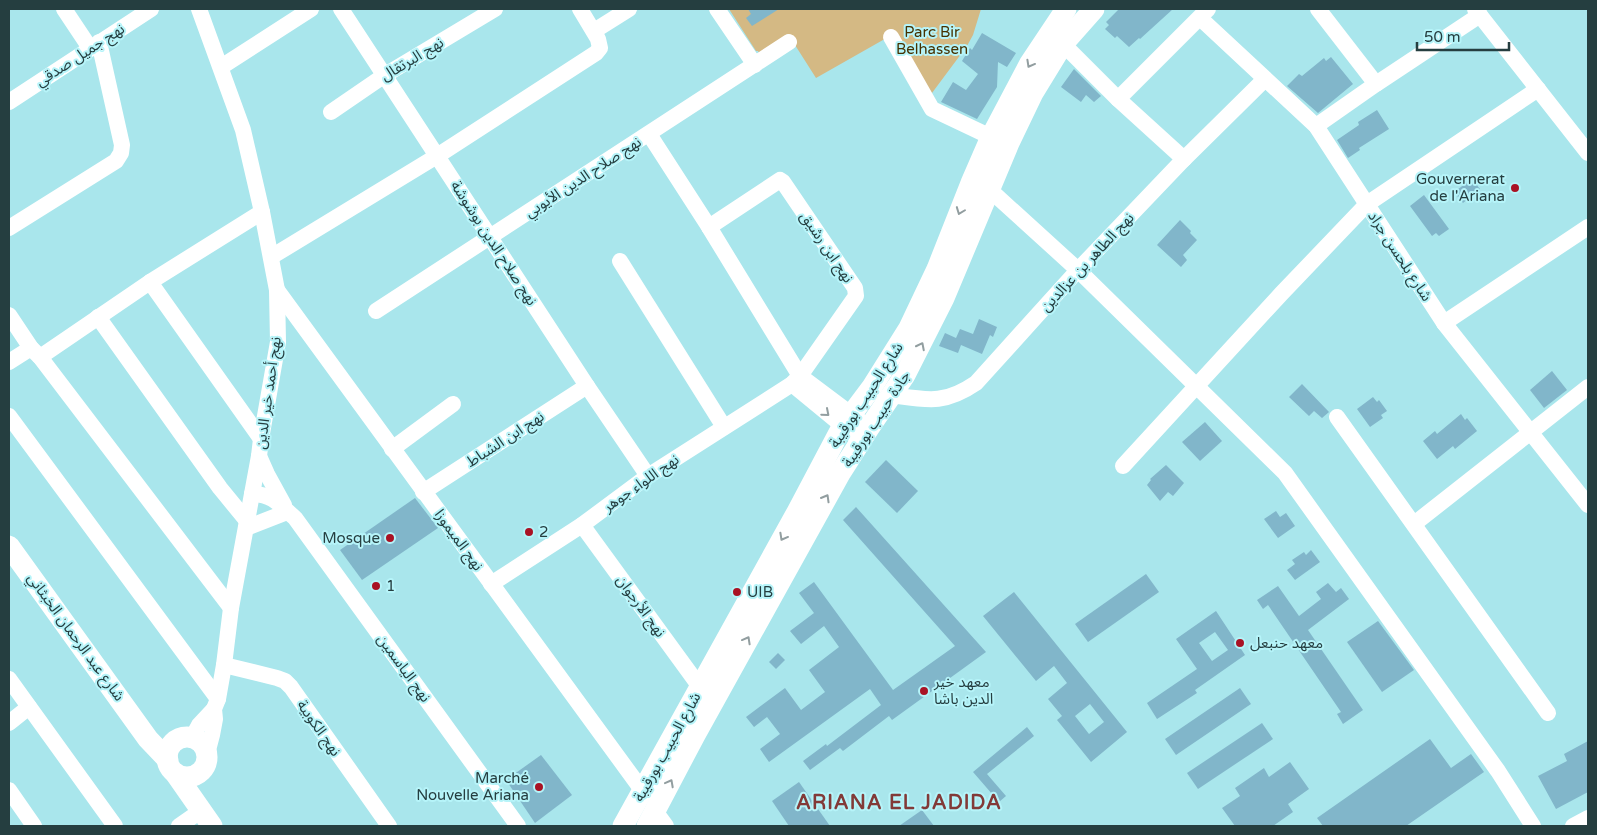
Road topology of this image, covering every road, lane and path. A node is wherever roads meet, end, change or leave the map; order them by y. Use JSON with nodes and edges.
{"nodes":[{"id":1,"x":64,"y":9,"type":"edge"},
{"id":2,"x":151,"y":9,"type":"edge"},
{"id":3,"x":199,"y":9,"type":"edge"},
{"id":4,"x":311,"y":9,"type":"edge"},
{"id":5,"x":341,"y":9,"type":"edge"},
{"id":6,"x":496,"y":9,"type":"edge"},
{"id":7,"x":580,"y":9,"type":"edge"},
{"id":8,"x":629,"y":9,"type":"edge"},
{"id":9,"x":717,"y":9,"type":"edge"},
{"id":10,"x":1066,"y":9,"type":"edge"},
{"id":11,"x":1094,"y":9,"type":"edge"},
{"id":12,"x":1318,"y":9,"type":"edge"},
{"id":13,"x":1478,"y":12,"type":"edge"},
{"id":14,"x":1204,"y":13,"type":"edge"},
{"id":15,"x":594,"y":31,"type":"junction"},
{"id":16,"x":891,"y":37,"type":"dead end"},
{"id":17,"x":1057,"y":38,"type":"junction"},
{"id":18,"x":789,"y":42,"type":"dead end"},
{"id":19,"x":94,"y":45,"type":"junction"},
{"id":20,"x":755,"y":65,"type":"junction"},
{"id":21,"x":221,"y":67,"type":"junction"},
{"id":22,"x":385,"y":76,"type":"junction"},
{"id":23,"x":1265,"y":79,"type":"junction"},
{"id":24,"x":1376,"y":84,"type":"junction"},
{"id":25,"x":1538,"y":89,"type":"junction"},
{"id":26,"x":1118,"y":99,"type":"junction"},
{"id":27,"x":9,"y":102,"type":"edge"},
{"id":28,"x":331,"y":112,"type":"dead end"},
{"id":29,"x":1316,"y":126,"type":"junction"},
{"id":30,"x":648,"y":134,"type":"junction"},
{"id":31,"x":991,"y":137,"type":"junction"},
{"id":32,"x":1588,"y":153,"type":"edge"},
{"id":33,"x":437,"y":156,"type":"junction"},
{"id":34,"x":1184,"y":159,"type":"junction"},
{"id":35,"x":990,"y":190,"type":"junction"},
{"id":36,"x":1367,"y":204,"type":"junction"},
{"id":37,"x":262,"y":212,"type":"junction"},
{"id":38,"x":709,"y":227,"type":"junction"},
{"id":39,"x":1588,"y":227,"type":"edge"},
{"id":40,"x":9,"y":228,"type":"edge"},
{"id":41,"x":490,"y":237,"type":"junction"},
{"id":42,"x":270,"y":257,"type":"junction"},
{"id":43,"x":620,"y":261,"type":"dead end"},
{"id":44,"x":1078,"y":270,"type":"junction"},
{"id":45,"x":150,"y":282,"type":"junction"},
{"id":46,"x":277,"y":290,"type":"junction"},
{"id":47,"x":376,"y":311,"type":"dead end"},
{"id":48,"x":9,"y":316,"type":"edge"},
{"id":49,"x":98,"y":317,"type":"junction"},
{"id":50,"x":1444,"y":324,"type":"junction"},
{"id":51,"x":35,"y":352,"type":"junction"},
{"id":52,"x":9,"y":362,"type":"edge"},
{"id":53,"x":796,"y":380,"type":"junction"},
{"id":54,"x":1196,"y":385,"type":"junction"},
{"id":55,"x":587,"y":386,"type":"junction"},
{"id":56,"x":1588,"y":387,"type":"edge"},
{"id":57,"x":891,"y":395,"type":"junction"},
{"id":58,"x":453,"y":404,"type":"dead end"},
{"id":59,"x":9,"y":416,"type":"edge"},
{"id":60,"x":1337,"y":418,"type":"dead end"},
{"id":61,"x":847,"y":421,"type":"junction"},
{"id":62,"x":724,"y":427,"type":"junction"},
{"id":63,"x":1530,"y":433,"type":"junction"},
{"id":64,"x":864,"y":434,"type":"junction"},
{"id":65,"x":261,"y":439,"type":"junction"},
{"id":66,"x":392,"y":449,"type":"junction"},
{"id":67,"x":259,"y":456,"type":"junction"},
{"id":68,"x":1122,"y":466,"type":"dead end"},
{"id":69,"x":648,"y":476,"type":"junction"},
{"id":70,"x":423,"y":492,"type":"junction"},
{"id":71,"x":251,"y":499,"type":"junction"},
{"id":72,"x":1588,"y":505,"type":"edge"},
{"id":73,"x":287,"y":512,"type":"junction"},
{"id":74,"x":247,"y":524,"type":"junction"},
{"id":75,"x":1414,"y":524,"type":"junction"},
{"id":76,"x":582,"y":525,"type":"junction"},
{"id":77,"x":9,"y":546,"type":"edge"},
{"id":78,"x":491,"y":584,"type":"junction"},
{"id":79,"x":231,"y":608,"type":"junction"},
{"id":80,"x":224,"y":665,"type":"junction"},
{"id":81,"x":9,"y":679,"type":"edge"},
{"id":82,"x":700,"y":687,"type":"junction"},
{"id":83,"x":216,"y":704,"type":"junction"},
{"id":84,"x":29,"y":707,"type":"junction"},
{"id":85,"x":1548,"y":713,"type":"dead end"},
{"id":86,"x":9,"y":723,"type":"edge"},
{"id":87,"x":142,"y":729,"type":"junction"},
{"id":88,"x":185,"y":739,"type":"junction"},
{"id":89,"x":206,"y":762,"type":"junction"},
{"id":90,"x":171,"y":767,"type":"junction"},
{"id":91,"x":9,"y":790,"type":"edge"},
{"id":92,"x":642,"y":790,"type":"junction"},
{"id":93,"x":207,"y":818,"type":"edge"},
{"id":94,"x":1588,"y":818,"type":"edge"},
{"id":95,"x":656,"y":821,"type":"edge"},
{"id":96,"x":34,"y":826,"type":"edge"},
{"id":97,"x":115,"y":826,"type":"edge"},
{"id":98,"x":179,"y":826,"type":"edge"},
{"id":99,"x":389,"y":826,"type":"edge"},
{"id":100,"x":518,"y":826,"type":"edge"},
{"id":101,"x":623,"y":826,"type":"edge"},
{"id":102,"x":1533,"y":826,"type":"edge"},
{"id":103,"x":1572,"y":826,"type":"edge"}],
"edges":[{"from":1,"to":19,"type":"street"},
{"from":2,"to":19,"type":"street","name":"نهج جميل صدقي"},
{"from":3,"to":21,"type":"street","name":"نهج أحمد خير الدين"},
{"from":4,"to":21,"type":"street"},
{"from":5,"to":22,"type":"street","name":"نهج صلاح الدين بوشوشة"},
{"from":6,"to":22,"type":"street","name":"نهج البرتقال"},
{"from":7,"to":15,"type":"street"},
{"from":8,"to":15,"type":"street"},
{"from":9,"to":20,"type":"street"},
{"from":10,"to":17,"type":"main road","name":"شارع الحبيب بورقيبة"},
{"from":11,"to":17,"type":"main road","name":"جادة حبيب بورقيبة"},
{"from":12,"to":24,"type":"street"},
{"from":13,"to":24,"type":"street"},
{"from":13,"to":25,"type":"street"},
{"from":14,"to":23,"type":"street","name":"شارع بلحسن جراد"},
{"from":14,"to":26,"type":"street"},
{"from":15,"to":33,"type":"street"},
{"from":16,"to":31,"type":"street"},
{"from":17,"to":26,"type":"street"},
{"from":17,"to":31,"type":"main road","name":"شارع الحبيب بورقيبة","one_way":true},
{"from":17,"to":35,"type":"main road","name":"جادة حبيب بورقيبة"},
{"from":18,"to":20,"type":"street","name":"نهج صلاح الدين الأيوبي"},
{"from":19,"to":27,"type":"street","name":"نهج جميل صدقي"},
{"from":19,"to":40,"type":"street"},
{"from":20,"to":30,"type":"street","name":"نهج صلاح الدين الأيوبي"},
{"from":21,"to":37,"type":"street","name":"نهج أحمد خير الدين"},
{"from":22,"to":28,"type":"street","name":"نهج البرتقال"},
{"from":22,"to":33,"type":"street","name":"نهج صلاح الدين بوشوشة"},
{"from":23,"to":29,"type":"street","name":"شارع بلحسن جراد"},
{"from":23,"to":34,"type":"street","name":"نهج الطاهر بن عزالدين"},
{"from":24,"to":29,"type":"street"},
{"from":25,"to":32,"type":"street"},
{"from":25,"to":36,"type":"street"},
{"from":26,"to":34,"type":"street"},
{"from":29,"to":36,"type":"street","name":"شارع بلحسن جراد"},
{"from":30,"to":38,"type":"street"},
{"from":30,"to":41,"type":"street","name":"نهج صلاح الدين الأيوبي"},
{"from":31,"to":61,"type":"main road","name":"شارع الحبيب بورقيبة","one_way":true},
{"from":33,"to":41,"type":"street","name":"نهج صلاح الدين بوشوشة"},
{"from":33,"to":42,"type":"street"},
{"from":34,"to":44,"type":"street","name":"نهج الطاهر بن عزالدين"},
{"from":35,"to":44,"type":"street"},
{"from":57,"to":35,"type":"main road","name":"جادة حبيب بورقيبة","one_way":true},
{"from":36,"to":50,"type":"street","name":"شارع بلحسن جراد"},
{"from":36,"to":54,"type":"street"},
{"from":37,"to":42,"type":"street","name":"نهج أحمد خير الدين"},
{"from":37,"to":45,"type":"street"},
{"from":38,"to":53,"type":"street"},
{"from":38,"to":53,"type":"street","name":"نهج ابن رشيق"},
{"from":39,"to":50,"type":"street"},
{"from":41,"to":47,"type":"street","name":"نهج صلاح الدين الأيوبي"},
{"from":41,"to":55,"type":"street","name":"نهج صلاح الدين بوشوشة"},
{"from":42,"to":46,"type":"street","name":"نهج أحمد خير الدين"},
{"from":43,"to":62,"type":"street"},
{"from":44,"to":54,"type":"street"},
{"from":44,"to":57,"type":"street","name":"نهج الطاهر بن عزالدين"},
{"from":45,"to":49,"type":"street"},
{"from":45,"to":65,"type":"street"},
{"from":46,"to":65,"type":"street","name":"نهج أحمد خير الدين"},
{"from":46,"to":66,"type":"street","name":"نهج الميموزا"},
{"from":48,"to":51,"type":"street"},
{"from":49,"to":51,"type":"street"},
{"from":49,"to":74,"type":"street"},
{"from":50,"to":63,"type":"street","name":"شارع بلحسن جراد"},
{"from":51,"to":52,"type":"street"},
{"from":51,"to":79,"type":"street"},
{"from":53,"to":61,"type":"street"},
{"from":53,"to":62,"type":"street","name":"نهج اللواء جوهر"},
{"from":54,"to":68,"type":"street"},
{"from":54,"to":102,"type":"street"},
{"from":55,"to":69,"type":"street","name":"نهج صلاح الدين بوشوشة"},
{"from":55,"to":70,"type":"street","name":"نهج ابن الشباط"},
{"from":56,"to":63,"type":"street"},
{"from":57,"to":64,"type":"main road","name":"جادة حبيب بورقيبة"},
{"from":58,"to":66,"type":"street"},
{"from":59,"to":83,"type":"street"},
{"from":60,"to":75,"type":"street"},
{"from":61,"to":64,"type":"street"},
{"from":61,"to":82,"type":"main road","name":"شارع الحبيب بورقيبة","one_way":true},
{"from":62,"to":69,"type":"street","name":"نهج اللواء جوهر"},
{"from":63,"to":72,"type":"street","name":"شارع بلحسن جراد"},
{"from":63,"to":75,"type":"street"},
{"from":95,"to":64,"type":"main road","name":"جادة حبيب بورقيبة","one_way":true},
{"from":65,"to":67,"type":"street","name":"نهج أحمد خير الدين"},
{"from":66,"to":70,"type":"street","name":"نهج الميموزا"},
{"from":67,"to":71,"type":"street","name":"نهج أحمد خير الدين"},
{"from":67,"to":73,"type":"street","name":"نهج الياسمين"},
{"from":69,"to":76,"type":"street","name":"نهج اللواء جوهر"},
{"from":70,"to":78,"type":"street","name":"نهج الميموزا"},
{"from":71,"to":73,"type":"street"},
{"from":71,"to":74,"type":"street","name":"نهج أحمد خير الدين"},
{"from":73,"to":74,"type":"street"},
{"from":73,"to":100,"type":"street","name":"نهج الياسمين"},
{"from":74,"to":79,"type":"street","name":"نهج أحمد خير الدين"},
{"from":75,"to":85,"type":"street"},
{"from":76,"to":78,"type":"street","name":"نهج اللواء جوهر"},
{"from":76,"to":82,"type":"street","name":"نهج الأرجوان"},
{"from":77,"to":87,"type":"main road","name":"شارع عبد الرحمان الخبثاني"},
{"from":78,"to":92,"type":"street","name":"نهج الميموزا"},
{"from":79,"to":80,"type":"street","name":"نهج أحمد خير الدين"},
{"from":80,"to":83,"type":"street","name":"نهج أحمد خير الدين"},
{"from":80,"to":99,"type":"street","name":"نهج الكوبية"},
{"from":81,"to":84,"type":"street"},
{"from":82,"to":92,"type":"main road","name":"شارع الحبيب بورقيبة"},
{"from":83,"to":88,"type":"street"},
{"from":83,"to":89,"type":"street","name":"نهج أحمد خير الدين"},
{"from":84,"to":86,"type":"street"},
{"from":84,"to":97,"type":"street"},
{"from":87,"to":88,"type":"main road"},
{"from":87,"to":90,"type":"main road","name":"شارع عبد الرحمان الخبثاني"},
{"from":88,"to":89,"type":"main road"},
{"from":88,"to":90,"type":"main road"},
{"from":89,"to":90,"type":"main road"},
{"from":89,"to":93,"type":"main road"},
{"from":90,"to":93,"type":"main road","name":"شارع عبد الرحمان الخبثاني"},
{"from":91,"to":96,"type":"street"},
{"from":92,"to":101,"type":"main road","name":"شارع الحبيب بورقيبة"},
{"from":93,"to":98,"type":"street"},
{"from":94,"to":103,"type":"street"}]}
